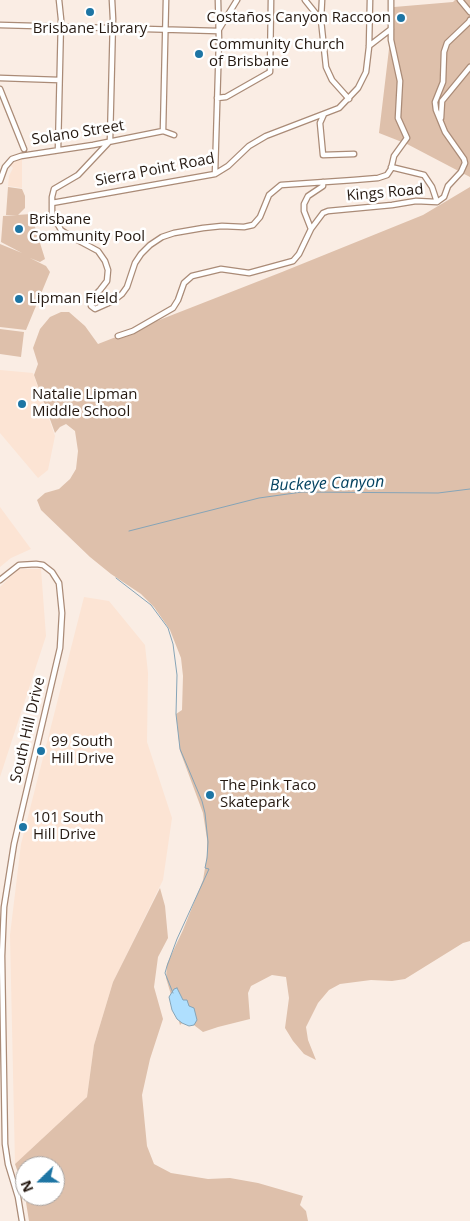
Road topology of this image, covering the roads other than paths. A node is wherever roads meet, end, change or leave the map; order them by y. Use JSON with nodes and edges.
{"nodes":[{"id":1,"x":59,"y":0,"type":"edge"},
{"id":2,"x":112,"y":0,"type":"edge"},
{"id":3,"x":166,"y":0,"type":"edge"},
{"id":4,"x":218,"y":0,"type":"edge"},
{"id":5,"x":237,"y":0,"type":"edge"},
{"id":6,"x":271,"y":0,"type":"edge"},
{"id":7,"x":305,"y":0,"type":"edge"},
{"id":8,"x":322,"y":0,"type":"edge"},
{"id":9,"x":370,"y":0,"type":"edge"},
{"id":10,"x":390,"y":0,"type":"edge"},
{"id":11,"x":460,"y":0,"type":"edge"},
{"id":12,"x":470,"y":12,"type":"edge"},
{"id":13,"x":228,"y":14,"type":"junction"},
{"id":14,"x":218,"y":15,"type":"junction"},
{"id":15,"x":321,"y":20,"type":"junction"},
{"id":16,"x":470,"y":20,"type":"edge"},
{"id":17,"x":0,"y":25,"type":"edge"},
{"id":18,"x":60,"y":26,"type":"junction"},
{"id":19,"x":113,"y":28,"type":"junction"},
{"id":20,"x":391,"y":29,"type":"junction"},
{"id":21,"x":166,"y":30,"type":"junction"},
{"id":22,"x":218,"y":31,"type":"junction"},
{"id":23,"x":369,"y":46,"type":"junction"},
{"id":24,"x":470,"y":67,"type":"edge"},
{"id":25,"x":0,"y":78,"type":"edge"},
{"id":26,"x":59,"y":80,"type":"junction"},
{"id":27,"x":0,"y":88,"type":"edge"},
{"id":28,"x":217,"y":98,"type":"junction"},
{"id":29,"x":349,"y":99,"type":"junction"},
{"id":30,"x":324,"y":114,"type":"junction"},
{"id":31,"x":312,"y":118,"type":"junction"},
{"id":32,"x":320,"y":123,"type":"junction"},
{"id":33,"x":442,"y":124,"type":"junction"},
{"id":34,"x":163,"y":131,"type":"junction"},
{"id":35,"x":174,"y":135,"type":"dead end"},
{"id":36,"x":110,"y":141,"type":"junction"},
{"id":37,"x":93,"y":145,"type":"junction"},
{"id":38,"x":24,"y":149,"type":"dead end"},
{"id":39,"x":58,"y":150,"type":"junction"},
{"id":40,"x":98,"y":154,"type":"junction"},
{"id":41,"x":354,"y":154,"type":"dead end"},
{"id":42,"x":391,"y":167,"type":"junction"},
{"id":43,"x":215,"y":174,"type":"junction"},
{"id":44,"x":0,"y":182,"type":"edge"},
{"id":45,"x":323,"y":182,"type":"junction"},
{"id":46,"x":52,"y":202,"type":"junction"},
{"id":47,"x":437,"y":202,"type":"junction"},
{"id":48,"x":311,"y":229,"type":"junction"},
{"id":49,"x":118,"y":336,"type":"dead end"},
{"id":50,"x":0,"y":580,"type":"edge"},
{"id":51,"x":22,"y":1221,"type":"edge"}],
"edges":[{"from":1,"to":18,"type":"street"},
{"from":2,"to":19,"type":"street"},
{"from":3,"to":21,"type":"street"},
{"from":4,"to":14,"type":"street"},
{"from":5,"to":13,"type":"street"},
{"from":6,"to":28,"type":"street"},
{"from":7,"to":15,"type":"street"},
{"from":8,"to":15,"type":"street"},
{"from":9,"to":23,"type":"street","name":"Sierra Point Road"},
{"from":10,"to":20,"type":"street"},
{"from":11,"to":12,"type":"street"},
{"from":13,"to":14,"type":"street"},
{"from":13,"to":22,"type":"street"},
{"from":14,"to":22,"type":"street"},
{"from":15,"to":29,"type":"street"},
{"from":16,"to":33,"type":"street","name":"Kings Road"},
{"from":17,"to":18,"type":"street"},
{"from":18,"to":19,"type":"street"},
{"from":18,"to":26,"type":"street"},
{"from":19,"to":21,"type":"street"},
{"from":19,"to":36,"type":"street"},
{"from":20,"to":23,"type":"street"},
{"from":20,"to":42,"type":"street"},
{"from":21,"to":22,"type":"street"},
{"from":21,"to":34,"type":"street"},
{"from":22,"to":28,"type":"street"},
{"from":23,"to":29,"type":"street","name":"Sierra Point Road"},
{"from":24,"to":33,"type":"street"},
{"from":25,"to":26,"type":"street"},
{"from":26,"to":39,"type":"street"},
{"from":27,"to":38,"type":"street"},
{"from":28,"to":43,"type":"street"},
{"from":29,"to":30,"type":"street","name":"Sierra Point Road"},
{"from":30,"to":31,"type":"street","name":"Sierra Point Road"},
{"from":30,"to":32,"type":"street"},
{"from":31,"to":32,"type":"street"},
{"from":31,"to":43,"type":"street","name":"Sierra Point Road"},
{"from":32,"to":41,"type":"street"},
{"from":33,"to":47,"type":"street","name":"Kings Road"},
{"from":34,"to":35,"type":"street"},
{"from":34,"to":36,"type":"street","name":"Solano Street"},
{"from":36,"to":37,"type":"street","name":"Solano Street"},
{"from":36,"to":40,"type":"street"},
{"from":37,"to":39,"type":"street","name":"Solano Street"},
{"from":37,"to":40,"type":"street"},
{"from":39,"to":44,"type":"street","name":"Solano Street"},
{"from":40,"to":46,"type":"street"},
{"from":42,"to":45,"type":"street"},
{"from":42,"to":47,"type":"street"},
{"from":43,"to":46,"type":"street","name":"Sierra Point Road"},
{"from":45,"to":46,"type":"street"},
{"from":45,"to":48,"type":"street"},
{"from":47,"to":48,"type":"street","name":"Kings Road"},
{"from":48,"to":49,"type":"street","name":"Kings Road"},
{"from":50,"to":51,"type":"street","name":"South Hill Drive"}]}
